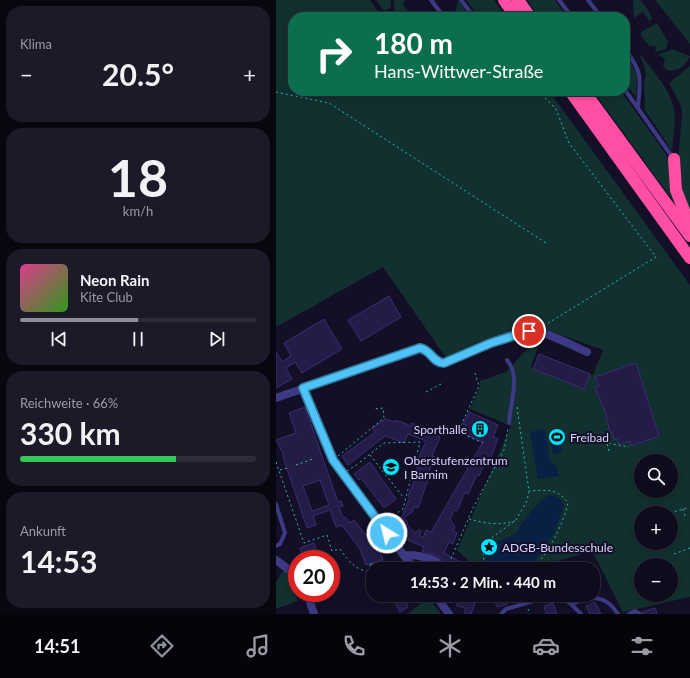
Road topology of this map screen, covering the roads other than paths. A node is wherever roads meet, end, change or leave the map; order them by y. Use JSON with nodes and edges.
{"nodes":[{"id":1,"x":431,"y":0,"type":"edge"},
{"id":2,"x":461,"y":0,"type":"edge"},
{"id":3,"x":504,"y":0,"type":"edge"},
{"id":4,"x":518,"y":0,"type":"edge"},
{"id":5,"x":559,"y":0,"type":"edge"},
{"id":6,"x":588,"y":0,"type":"edge"},
{"id":7,"x":440,"y":12,"type":"edge"},
{"id":8,"x":470,"y":12,"type":"edge"},
{"id":9,"x":512,"y":12,"type":"edge"},
{"id":10,"x":526,"y":12,"type":"edge"},
{"id":11,"x":568,"y":12,"type":"edge"},
{"id":12,"x":597,"y":12,"type":"edge"},
{"id":13,"x":630,"y":56,"type":"edge"},
{"id":14,"x":578,"y":96,"type":"edge"},
{"id":15,"x":579,"y":96,"type":"edge"},
{"id":16,"x":629,"y":96,"type":"edge"},
{"id":17,"x":638,"y":108,"type":"junction"},
{"id":18,"x":674,"y":159,"type":"joint"},
{"id":19,"x":690,"y":226,"type":"edge"},
{"id":20,"x":690,"y":236,"type":"edge"},
{"id":21,"x":690,"y":258,"type":"edge"},
{"id":22,"x":587,"y":352,"type":"dead end"},
{"id":23,"x":507,"y":360,"type":"dead end"},
{"id":24,"x":303,"y":388,"type":"junction"},
{"id":25,"x":276,"y":398,"type":"edge"},
{"id":26,"x":509,"y":423,"type":"road end"},
{"id":27,"x":276,"y":504,"type":"edge"},
{"id":28,"x":393,"y":541,"type":"joint"},
{"id":29,"x":276,"y":546,"type":"edge"},
{"id":30,"x":405,"y":556,"type":"junction"},
{"id":31,"x":276,"y":560,"type":"edge"},
{"id":32,"x":409,"y":562,"type":"edge"},
{"id":33,"x":436,"y":562,"type":"edge"},
{"id":34,"x":288,"y":569,"type":"edge"},
{"id":35,"x":310,"y":602,"type":"edge"},
{"id":36,"x":440,"y":602,"type":"edge"},
{"id":37,"x":571,"y":604,"type":"junction"},
{"id":38,"x":314,"y":614,"type":"edge"},
{"id":39,"x":449,"y":614,"type":"edge"},
{"id":40,"x":501,"y":614,"type":"edge"},
{"id":41,"x":581,"y":614,"type":"edge"},
{"id":42,"x":618,"y":614,"type":"edge"},
{"id":43,"x":629,"y":614,"type":"edge"},
{"id":44,"x":640,"y":614,"type":"edge"}],
"edges":[{"from":1,"to":7,"type":"lane"},
{"from":2,"to":8,"type":"lane"},
{"from":3,"to":9,"type":"highway"},
{"from":4,"to":10,"type":"highway"},
{"from":5,"to":11,"type":"lane"},
{"from":6,"to":12,"type":"lane"},
{"from":13,"to":17,"type":"lane"},
{"from":14,"to":21,"type":"highway"},
{"from":15,"to":20,"type":"highway"},
{"from":16,"to":17,"type":"lane"},
{"from":17,"to":18,"type":"lane"},
{"from":18,"to":19,"type":"highway"},
{"from":22,"to":24,"type":"street"},
{"from":23,"to":26,"type":"lane"},
{"from":24,"to":25,"type":"street"},
{"from":24,"to":28,"type":"lane"},
{"from":27,"to":29,"type":"lane"},
{"from":28,"to":30,"type":"street"},
{"from":30,"to":32,"type":"street"},
{"from":30,"to":33,"type":"street"},
{"from":31,"to":34,"type":"street"},
{"from":35,"to":38,"type":"street"},
{"from":36,"to":39,"type":"street"},
{"from":37,"to":40,"type":"lane"},
{"from":37,"to":41,"type":"lane"},
{"from":37,"to":42,"type":"lane"},
{"from":43,"to":44,"type":"lane"}]}
